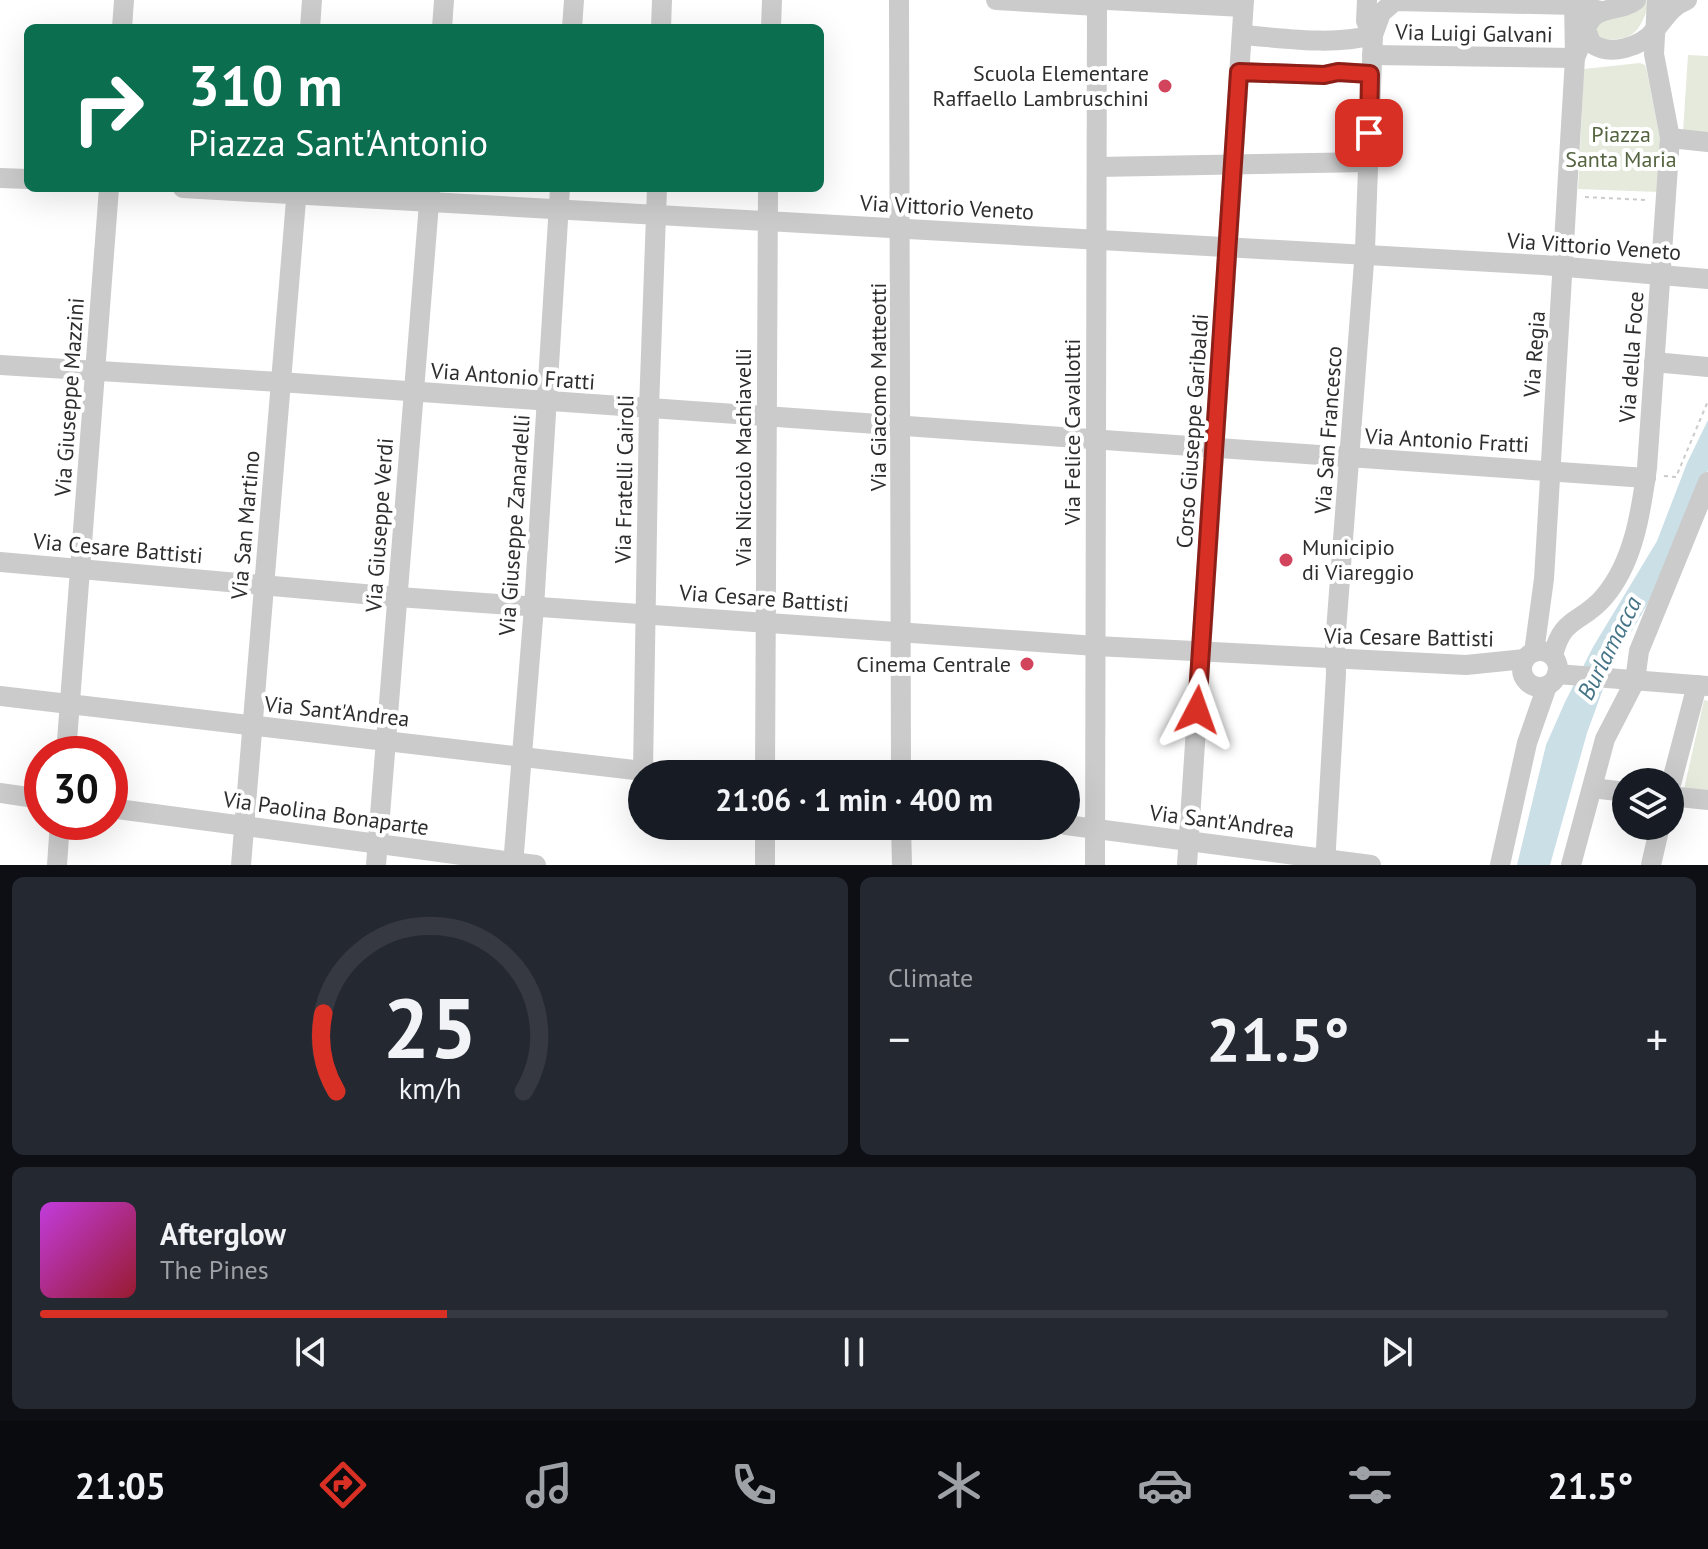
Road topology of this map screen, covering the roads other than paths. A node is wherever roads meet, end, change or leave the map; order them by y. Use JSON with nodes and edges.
{"nodes":[{"id":1,"x":124,"y":0,"type":"edge"},
{"id":2,"x":312,"y":0,"type":"edge"},
{"id":3,"x":444,"y":0,"type":"edge"},
{"id":4,"x":574,"y":0,"type":"edge"},
{"id":5,"x":662,"y":0,"type":"edge"},
{"id":6,"x":772,"y":0,"type":"edge"},
{"id":7,"x":899,"y":0,"type":"edge"},
{"id":8,"x":996,"y":0,"type":"edge"},
{"id":9,"x":1367,"y":0,"type":"edge"},
{"id":10,"x":1636,"y":0,"type":"edge"},
{"id":11,"x":1687,"y":0,"type":"edge"},
{"id":12,"x":1395,"y":1,"type":"edge"},
{"id":13,"x":1101,"y":2,"type":"edge"},
{"id":14,"x":1494,"y":2,"type":"edge"},
{"id":15,"x":1575,"y":2,"type":"edge"},
{"id":16,"x":1658,"y":2,"type":"edge"},
{"id":17,"x":1244,"y":4,"type":"edge"},
{"id":18,"x":1601,"y":11,"type":"junction"},
{"id":19,"x":122,"y":24,"type":"edge"},
{"id":20,"x":310,"y":24,"type":"edge"},
{"id":21,"x":442,"y":24,"type":"edge"},
{"id":22,"x":572,"y":24,"type":"edge"},
{"id":23,"x":661,"y":24,"type":"edge"},
{"id":24,"x":771,"y":24,"type":"edge"},
{"id":25,"x":1586,"y":29,"type":"junction"},
{"id":26,"x":1654,"y":31,"type":"junction"},
{"id":27,"x":1242,"y":35,"type":"junction"},
{"id":28,"x":1330,"y":40,"type":"junction"},
{"id":29,"x":1372,"y":54,"type":"junction"},
{"id":30,"x":1575,"y":58,"type":"junction"},
{"id":31,"x":1239,"y":72,"type":"junction"},
{"id":32,"x":1338,"y":72,"type":"junction"},
{"id":33,"x":1670,"y":138,"type":"junction"},
{"id":34,"x":1708,"y":142,"type":"edge"},
{"id":35,"x":1369,"y":162,"type":"junction"},
{"id":36,"x":1233,"y":164,"type":"junction"},
{"id":37,"x":1097,"y":167,"type":"junction"},
{"id":38,"x":0,"y":178,"type":"edge"},
{"id":39,"x":24,"y":179,"type":"edge"},
{"id":40,"x":109,"y":192,"type":"edge"},
{"id":41,"x":297,"y":192,"type":"edge"},
{"id":42,"x":330,"y":192,"type":"edge"},
{"id":43,"x":657,"y":192,"type":"edge"},
{"id":44,"x":768,"y":192,"type":"edge"},
{"id":45,"x":429,"y":195,"type":"edge"},
{"id":46,"x":560,"y":198,"type":"edge"},
{"id":47,"x":656,"y":214,"type":"junction"},
{"id":48,"x":767,"y":221,"type":"junction"},
{"id":49,"x":902,"y":228,"type":"junction"},
{"id":50,"x":1097,"y":240,"type":"junction"},
{"id":51,"x":1228,"y":248,"type":"junction"},
{"id":52,"x":1365,"y":256,"type":"junction"},
{"id":53,"x":1563,"y":267,"type":"junction"},
{"id":54,"x":1662,"y":274,"type":"junction"},
{"id":55,"x":1708,"y":279,"type":"edge"},
{"id":56,"x":1654,"y":362,"type":"junction"},
{"id":57,"x":0,"y":365,"type":"edge"},
{"id":58,"x":1708,"y":367,"type":"edge"},
{"id":59,"x":95,"y":372,"type":"junction"},
{"id":60,"x":280,"y":382,"type":"junction"},
{"id":61,"x":413,"y":393,"type":"junction"},
{"id":62,"x":546,"y":402,"type":"junction"},
{"id":63,"x":649,"y":408,"type":"junction"},
{"id":64,"x":766,"y":416,"type":"junction"},
{"id":65,"x":902,"y":426,"type":"junction"},
{"id":66,"x":1096,"y":439,"type":"junction"},
{"id":67,"x":1215,"y":447,"type":"junction"},
{"id":68,"x":1351,"y":458,"type":"junction"},
{"id":69,"x":1551,"y":470,"type":"junction"},
{"id":70,"x":1646,"y":473,"type":"junction"},
{"id":71,"x":1708,"y":482,"type":"edge"},
{"id":72,"x":0,"y":562,"type":"edge"},
{"id":73,"x":80,"y":568,"type":"junction"},
{"id":74,"x":264,"y":585,"type":"junction"},
{"id":75,"x":398,"y":597,"type":"junction"},
{"id":76,"x":534,"y":607,"type":"junction"},
{"id":77,"x":646,"y":613,"type":"junction"},
{"id":78,"x":768,"y":622,"type":"junction"},
{"id":79,"x":902,"y":633,"type":"junction"},
{"id":80,"x":1096,"y":646,"type":"junction"},
{"id":81,"x":1201,"y":651,"type":"junction"},
{"id":82,"x":1336,"y":660,"type":"junction"},
{"id":83,"x":1544,"y":669,"type":"junction"},
{"id":84,"x":1633,"y":681,"type":"junction"},
{"id":85,"x":1703,"y":686,"type":"edge"},
{"id":86,"x":0,"y":696,"type":"edge"},
{"id":87,"x":70,"y":705,"type":"junction"},
{"id":88,"x":252,"y":726,"type":"junction"},
{"id":89,"x":67,"y":736,"type":"edge"},
{"id":90,"x":387,"y":741,"type":"junction"},
{"id":91,"x":523,"y":756,"type":"junction"},
{"id":92,"x":643,"y":760,"type":"edge"},
{"id":93,"x":765,"y":760,"type":"edge"},
{"id":94,"x":901,"y":760,"type":"edge"},
{"id":95,"x":1676,"y":768,"type":"edge"},
{"id":96,"x":628,"y":769,"type":"edge"},
{"id":97,"x":1592,"y":788,"type":"junction"},
{"id":98,"x":1612,"y":790,"type":"edge"},
{"id":99,"x":0,"y":793,"type":"edge"},
{"id":100,"x":24,"y":796,"type":"edge"},
{"id":101,"x":1684,"y":797,"type":"edge"},
{"id":102,"x":1708,"y":800,"type":"edge"},
{"id":103,"x":128,"y":810,"type":"edge"},
{"id":104,"x":244,"y":826,"type":"junction"},
{"id":105,"x":1080,"y":827,"type":"edge"},
{"id":106,"x":1096,"y":829,"type":"junction"},
{"id":107,"x":59,"y":840,"type":"edge"},
{"id":108,"x":765,"y":840,"type":"edge"},
{"id":109,"x":901,"y":840,"type":"edge"},
{"id":110,"x":1657,"y":840,"type":"edge"},
{"id":111,"x":1189,"y":841,"type":"junction"},
{"id":112,"x":377,"y":855,"type":"edge"},
{"id":113,"x":1325,"y":862,"type":"edge"},
{"id":114,"x":513,"y":864,"type":"edge"},
{"id":115,"x":57,"y":865,"type":"edge"},
{"id":116,"x":241,"y":865,"type":"edge"},
{"id":117,"x":536,"y":865,"type":"edge"},
{"id":118,"x":765,"y":865,"type":"edge"},
{"id":119,"x":902,"y":865,"type":"edge"},
{"id":120,"x":1095,"y":865,"type":"edge"},
{"id":121,"x":1187,"y":865,"type":"edge"},
{"id":122,"x":1371,"y":865,"type":"edge"},
{"id":123,"x":1500,"y":865,"type":"edge"},
{"id":124,"x":1571,"y":865,"type":"edge"},
{"id":125,"x":1651,"y":865,"type":"edge"}],
"edges":[{"from":1,"to":19,"type":"street"},
{"from":2,"to":20,"type":"street"},
{"from":3,"to":21,"type":"street"},
{"from":4,"to":22,"type":"street"},
{"from":5,"to":23,"type":"street"},
{"from":6,"to":24,"type":"street"},
{"from":7,"to":49,"type":"street","name":"Via Giacomo Matteotti"},
{"from":8,"to":13,"type":"street"},
{"from":9,"to":29,"type":"street","name":"Via San Francesco"},
{"from":10,"to":18,"type":"street"},
{"from":11,"to":26,"type":"street"},
{"from":12,"to":14,"type":"street"},
{"from":12,"to":29,"type":"street"},
{"from":13,"to":17,"type":"street"},
{"from":13,"to":37,"type":"street","name":"Via Felice Cavallotti"},
{"from":14,"to":15,"type":"street"},
{"from":15,"to":18,"type":"street"},
{"from":15,"to":30,"type":"street","name":"Via Regia"},
{"from":16,"to":26,"type":"street","name":"Via della Foce"},
{"from":17,"to":27,"type":"street","name":"Corso Giuseppe Garibaldi"},
{"from":18,"to":25,"type":"street"},
{"from":25,"to":26,"type":"street"},
{"from":25,"to":30,"type":"street","name":"Via Regia"},
{"from":26,"to":33,"type":"street","name":"Via della Foce"},
{"from":27,"to":28,"type":"street"},
{"from":27,"to":31,"type":"street","name":"Corso Giuseppe Garibaldi"},
{"from":28,"to":29,"type":"street"},
{"from":28,"to":32,"type":"street"},
{"from":29,"to":30,"type":"street","name":"Via Luigi Galvani"},
{"from":29,"to":32,"type":"street"},
{"from":29,"to":35,"type":"street","name":"Via San Francesco"},
{"from":30,"to":53,"type":"street","name":"Via Regia"},
{"from":31,"to":32,"type":"street"},
{"from":31,"to":36,"type":"street","name":"Corso Giuseppe Garibaldi"},
{"from":33,"to":34,"type":"street"},
{"from":33,"to":54,"type":"street","name":"Via della Foce"},
{"from":35,"to":36,"type":"street"},
{"from":35,"to":52,"type":"street","name":"Via San Francesco"},
{"from":36,"to":37,"type":"street"},
{"from":36,"to":51,"type":"street","name":"Corso Giuseppe Garibaldi"},
{"from":37,"to":50,"type":"street","name":"Via Felice Cavallotti"},
{"from":38,"to":39,"type":"street"},
{"from":40,"to":59,"type":"street","name":"Via Giuseppe Mazzini"},
{"from":41,"to":60,"type":"street","name":"Via San Martino"},
{"from":42,"to":45,"type":"street","name":"Via Vittorio Veneto"},
{"from":43,"to":47,"type":"street","name":"Via Fratelli Cairoli"},
{"from":44,"to":48,"type":"street","name":"Via Niccolò Machiavelli"},
{"from":45,"to":46,"type":"street","name":"Via Vittorio Veneto"},
{"from":45,"to":61,"type":"street","name":"Via Giuseppe Verdi"},
{"from":46,"to":47,"type":"street","name":"Via Vittorio Veneto"},
{"from":46,"to":62,"type":"street","name":"Via Giuseppe Zanardelli"},
{"from":47,"to":48,"type":"street","name":"Via Vittorio Veneto"},
{"from":47,"to":63,"type":"street","name":"Via Fratelli Cairoli"},
{"from":48,"to":49,"type":"street","name":"Via Vittorio Veneto"},
{"from":48,"to":64,"type":"street","name":"Via Niccolò Machiavelli"},
{"from":49,"to":50,"type":"street","name":"Via Vittorio Veneto"},
{"from":49,"to":65,"type":"street","name":"Via Giacomo Matteotti"},
{"from":50,"to":51,"type":"street","name":"Via Vittorio Veneto"},
{"from":50,"to":66,"type":"street","name":"Via Felice Cavallotti"},
{"from":51,"to":52,"type":"street","name":"Via Vittorio Veneto"},
{"from":51,"to":67,"type":"street","name":"Corso Giuseppe Garibaldi"},
{"from":52,"to":53,"type":"street","name":"Via Vittorio Veneto"},
{"from":52,"to":68,"type":"street","name":"Via San Francesco"},
{"from":53,"to":54,"type":"street","name":"Via Vittorio Veneto"},
{"from":53,"to":69,"type":"street","name":"Via Regia"},
{"from":54,"to":55,"type":"street","name":"Via Vittorio Veneto"},
{"from":54,"to":56,"type":"street","name":"Via della Foce"},
{"from":56,"to":58,"type":"street"},
{"from":56,"to":70,"type":"street","name":"Via della Foce"},
{"from":57,"to":59,"type":"street","name":"Via Antonio Fratti"},
{"from":59,"to":60,"type":"street","name":"Via Antonio Fratti"},
{"from":59,"to":73,"type":"street","name":"Via Giuseppe Mazzini"},
{"from":60,"to":61,"type":"street","name":"Via Antonio Fratti"},
{"from":60,"to":74,"type":"street","name":"Via San Martino"},
{"from":61,"to":62,"type":"street","name":"Via Antonio Fratti"},
{"from":61,"to":75,"type":"street","name":"Via Giuseppe Verdi"},
{"from":62,"to":63,"type":"street","name":"Via Antonio Fratti"},
{"from":62,"to":76,"type":"street","name":"Via Giuseppe Zanardelli"},
{"from":63,"to":64,"type":"street","name":"Via Antonio Fratti"},
{"from":63,"to":77,"type":"street","name":"Via Fratelli Cairoli"},
{"from":64,"to":65,"type":"street","name":"Via Antonio Fratti"},
{"from":64,"to":78,"type":"street","name":"Via Niccolò Machiavelli"},
{"from":65,"to":66,"type":"street","name":"Via Antonio Fratti"},
{"from":65,"to":79,"type":"street","name":"Via Giacomo Matteotti"},
{"from":66,"to":67,"type":"street","name":"Via Antonio Fratti"},
{"from":66,"to":80,"type":"street","name":"Via Felice Cavallotti"},
{"from":67,"to":68,"type":"street","name":"Via Antonio Fratti"},
{"from":67,"to":81,"type":"street","name":"Corso Giuseppe Garibaldi"},
{"from":68,"to":69,"type":"street","name":"Via Antonio Fratti"},
{"from":68,"to":82,"type":"street","name":"Via San Francesco"},
{"from":69,"to":70,"type":"street","name":"Via Antonio Fratti"},
{"from":69,"to":83,"type":"street","name":"Via Regia"},
{"from":70,"to":83,"type":"street","name":"Via della Foce"},
{"from":71,"to":84,"type":"street"},
{"from":72,"to":73,"type":"street","name":"Via Cesare Battisti"},
{"from":73,"to":74,"type":"street","name":"Via Cesare Battisti"},
{"from":73,"to":87,"type":"street","name":"Via Giuseppe Mazzini"},
{"from":74,"to":75,"type":"street","name":"Via Cesare Battisti"},
{"from":74,"to":88,"type":"street","name":"Via San Martino"},
{"from":75,"to":76,"type":"street","name":"Via Cesare Battisti"},
{"from":75,"to":90,"type":"street","name":"Via Giuseppe Verdi"},
{"from":76,"to":77,"type":"street","name":"Via Cesare Battisti"},
{"from":76,"to":91,"type":"street","name":"Via Giuseppe Zanardelli"},
{"from":77,"to":78,"type":"street","name":"Via Cesare Battisti"},
{"from":77,"to":92,"type":"street","name":"Via Fratelli Cairoli"},
{"from":78,"to":79,"type":"street","name":"Via Cesare Battisti"},
{"from":78,"to":93,"type":"street","name":"Via Niccolò Machiavelli"},
{"from":79,"to":80,"type":"street","name":"Via Cesare Battisti"},
{"from":79,"to":94,"type":"street","name":"Via Giacomo Matteotti"},
{"from":80,"to":81,"type":"street","name":"Via Cesare Battisti"},
{"from":80,"to":106,"type":"street","name":"Via Felice Cavallotti"},
{"from":81,"to":82,"type":"street","name":"Via Cesare Battisti"},
{"from":81,"to":111,"type":"street","name":"Corso Giuseppe Garibaldi"},
{"from":82,"to":83,"type":"street","name":"Via Cesare Battisti"},
{"from":82,"to":113,"type":"street","name":"Via San Francesco"},
{"from":83,"to":84,"type":"street","name":"Via Cesare Battisti"},
{"from":83,"to":123,"type":"street","name":"Via Regia"},
{"from":84,"to":85,"type":"street","name":"Via Cesare Battisti"},
{"from":84,"to":97,"type":"street"},
{"from":85,"to":95,"type":"street"},
{"from":86,"to":87,"type":"street","name":"Via Sant'Andrea"},
{"from":87,"to":88,"type":"street","name":"Via Sant'Andrea"},
{"from":87,"to":89,"type":"street","name":"Via Giuseppe Mazzini"},
{"from":88,"to":90,"type":"street","name":"Via Sant'Andrea"},
{"from":88,"to":104,"type":"street","name":"Via San Martino"},
{"from":90,"to":91,"type":"street","name":"Via Sant'Andrea"},
{"from":90,"to":112,"type":"street","name":"Via Giuseppe Verdi"},
{"from":91,"to":96,"type":"street","name":"Via Sant'Andrea"},
{"from":91,"to":114,"type":"street","name":"Via Giuseppe Zanardelli"},
{"from":97,"to":98,"type":"street"},
{"from":97,"to":124,"type":"street"},
{"from":99,"to":100,"type":"street"},
{"from":101,"to":102,"type":"street"},
{"from":103,"to":104,"type":"street","name":"Via Paolina Bonaparte"},
{"from":104,"to":112,"type":"street","name":"Via Paolina Bonaparte"},
{"from":104,"to":116,"type":"street","name":"Via San Martino"},
{"from":105,"to":106,"type":"street","name":"Via Sant'Andrea"},
{"from":106,"to":111,"type":"street","name":"Via Sant'Andrea"},
{"from":106,"to":120,"type":"street","name":"Via Felice Cavallotti"},
{"from":107,"to":115,"type":"street"},
{"from":108,"to":118,"type":"street"},
{"from":109,"to":119,"type":"street"},
{"from":110,"to":125,"type":"street"},
{"from":111,"to":113,"type":"street","name":"Via Sant'Andrea"},
{"from":111,"to":121,"type":"street","name":"Corso Giuseppe Garibaldi"},
{"from":112,"to":114,"type":"street","name":"Via Paolina Bonaparte"},
{"from":113,"to":122,"type":"street","name":"Via Sant'Andrea"},
{"from":114,"to":117,"type":"street","name":"Via Paolina Bonaparte"}]}
